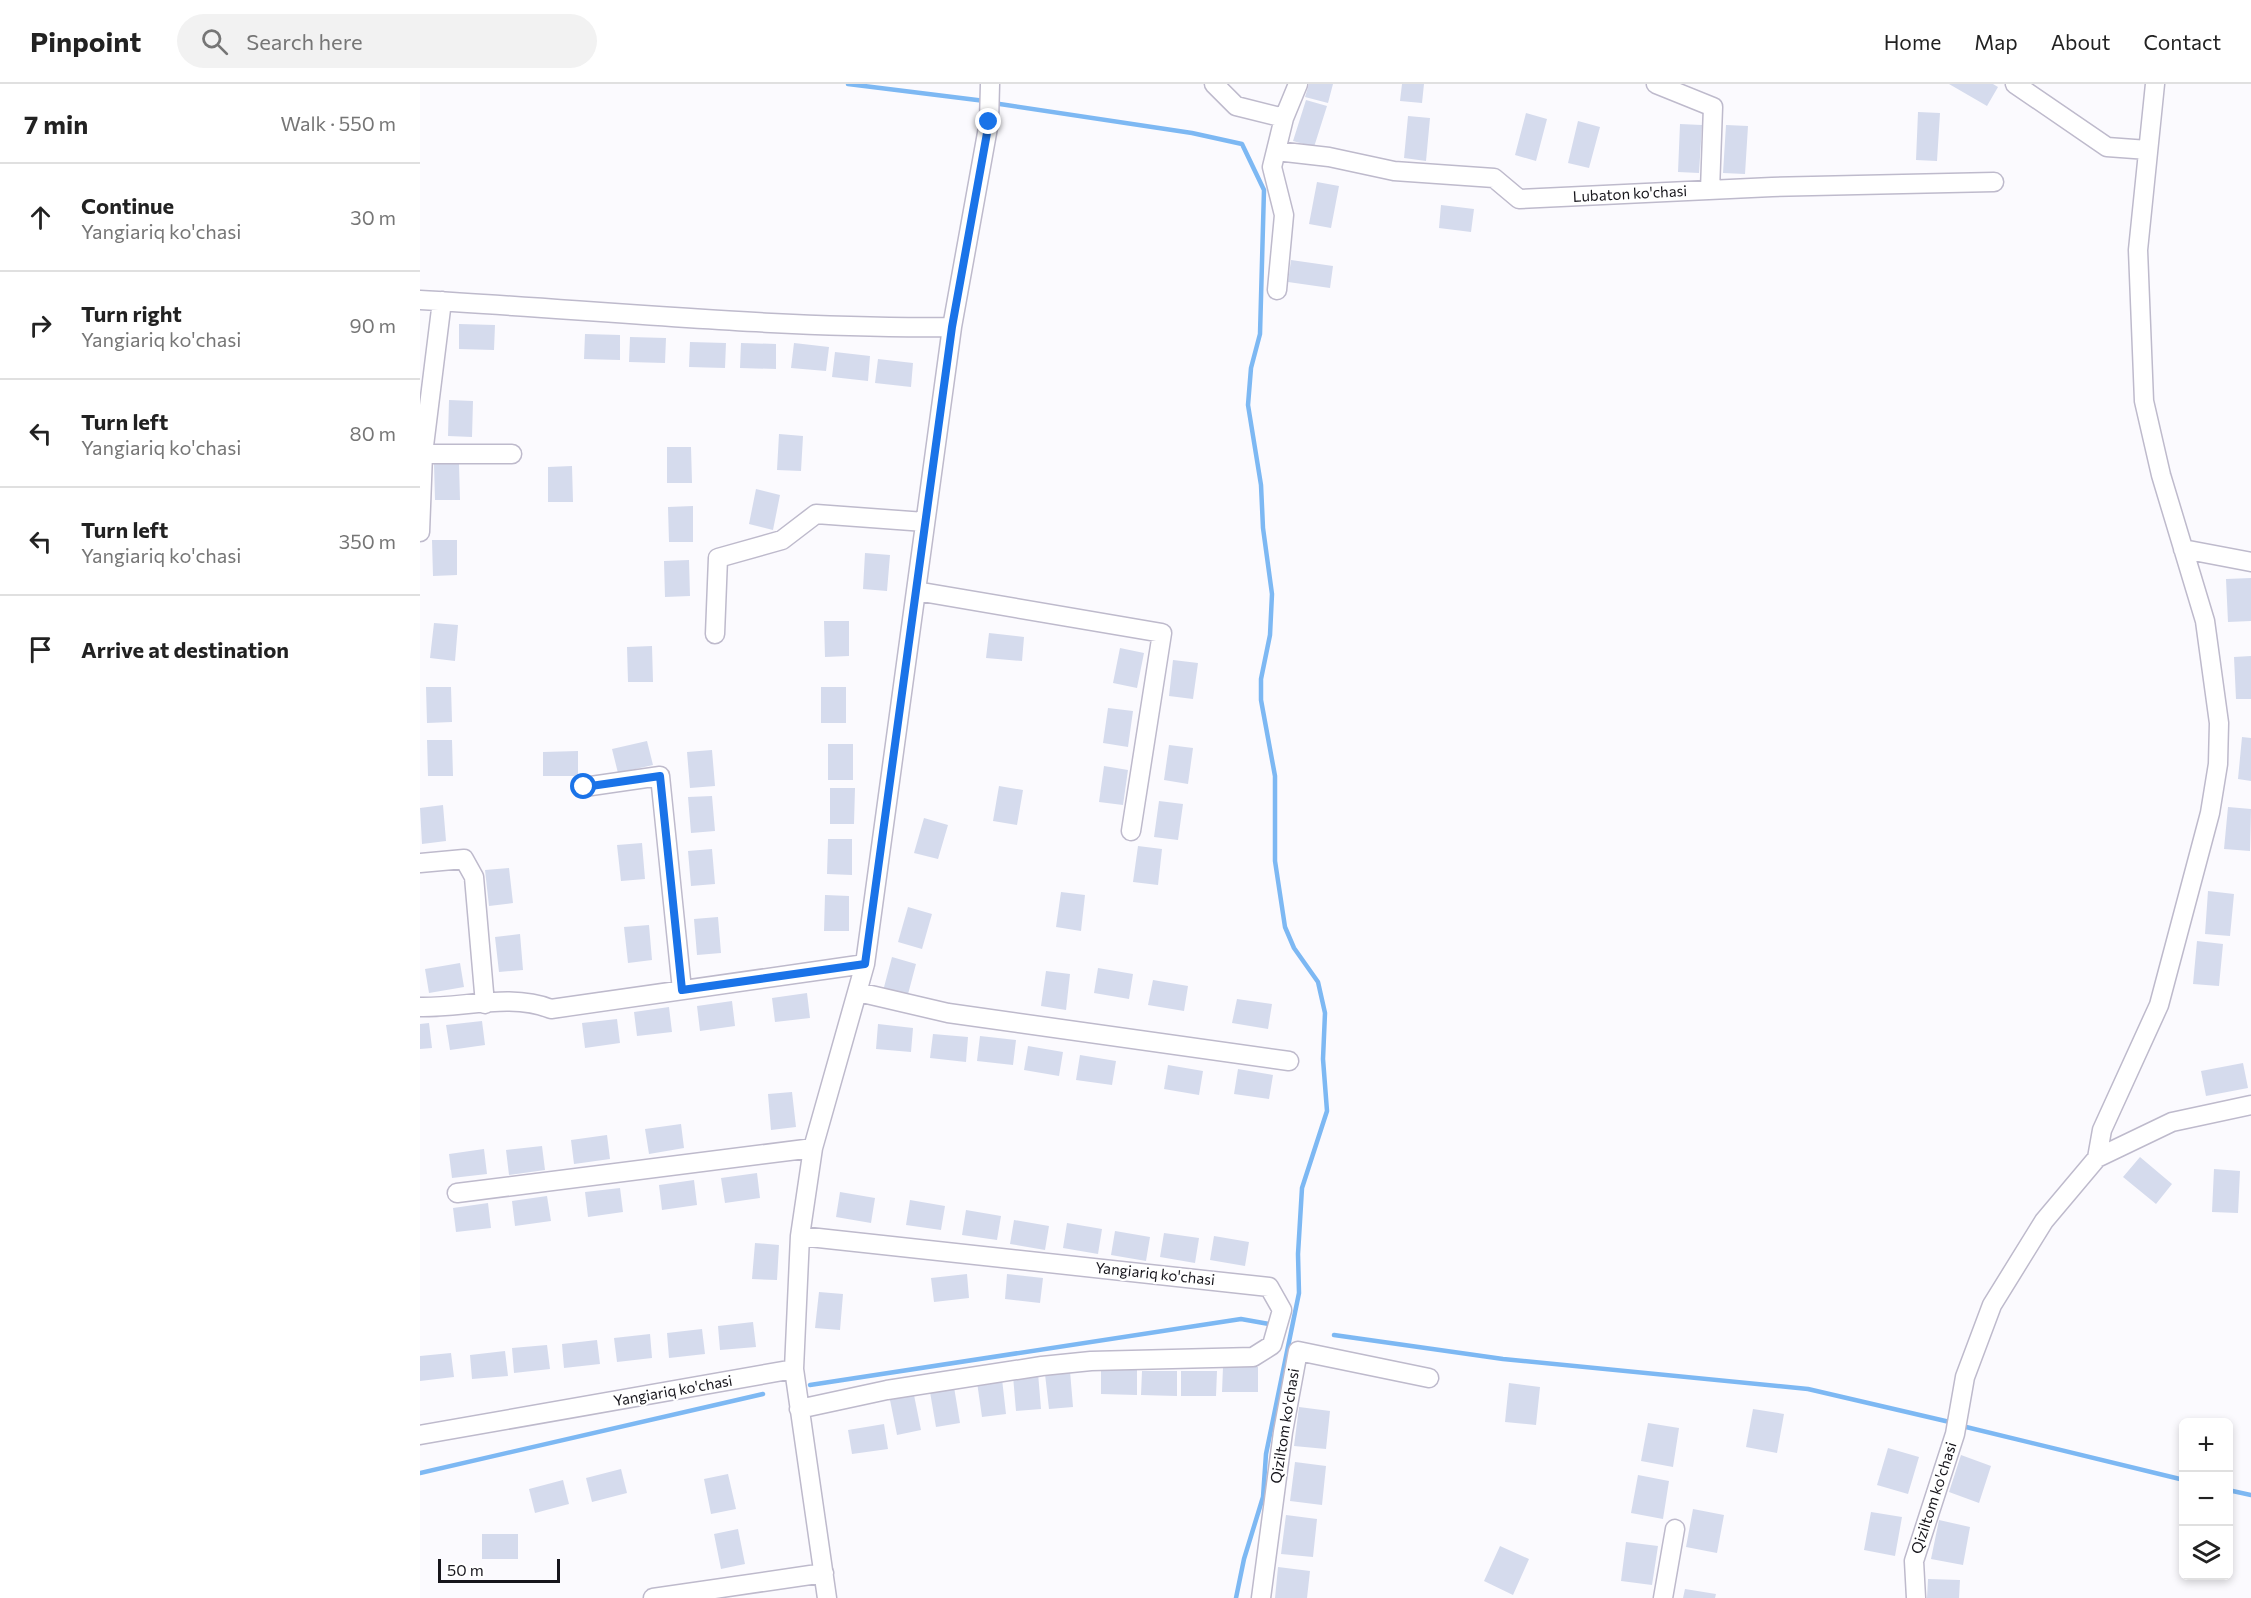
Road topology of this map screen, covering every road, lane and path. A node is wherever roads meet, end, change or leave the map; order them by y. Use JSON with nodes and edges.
{"nodes":[{"id":1,"x":990,"y":84,"type":"edge"},
{"id":2,"x":1214,"y":84,"type":"edge"},
{"id":3,"x":1299,"y":84,"type":"edge"},
{"id":4,"x":1656,"y":84,"type":"edge"},
{"id":5,"x":2015,"y":84,"type":"edge"},
{"id":6,"x":2156,"y":84,"type":"edge"},
{"id":7,"x":1284,"y":118,"type":"junction"},
{"id":8,"x":2148,"y":150,"type":"junction"},
{"id":9,"x":1276,"y":151,"type":"junction"},
{"id":10,"x":1994,"y":182,"type":"dead end"},
{"id":11,"x":1710,"y":190,"type":"junction"},
{"id":12,"x":1277,"y":290,"type":"dead end"},
{"id":13,"x":420,"y":300,"type":"edge"},
{"id":14,"x":442,"y":301,"type":"junction"},
{"id":15,"x":952,"y":327,"type":"junction"},
{"id":16,"x":423,"y":454,"type":"junction"},
{"id":17,"x":512,"y":454,"type":"dead end"},
{"id":18,"x":925,"y":522,"type":"junction"},
{"id":19,"x":420,"y":532,"type":"edge"},
{"id":20,"x":2182,"y":549,"type":"junction"},
{"id":21,"x":2251,"y":562,"type":"edge"},
{"id":22,"x":916,"y":591,"type":"junction"},
{"id":23,"x":715,"y":634,"type":"dead end"},
{"id":24,"x":584,"y":787,"type":"dead end"},
{"id":25,"x":1131,"y":831,"type":"dead end"},
{"id":26,"x":420,"y":863,"type":"edge"},
{"id":27,"x":865,"y":964,"type":"junction"},
{"id":28,"x":682,"y":990,"type":"junction"},
{"id":29,"x":858,"y":992,"type":"junction"},
{"id":30,"x":485,"y":1004,"type":"junction"},
{"id":31,"x":420,"y":1007,"type":"edge"},
{"id":32,"x":1288,"y":1061,"type":"dead end"},
{"id":33,"x":2251,"y":1104,"type":"edge"},
{"id":34,"x":813,"y":1148,"type":"junction"},
{"id":35,"x":2097,"y":1158,"type":"junction"},
{"id":36,"x":457,"y":1193,"type":"dead end"},
{"id":37,"x":800,"y":1236,"type":"junction"},
{"id":38,"x":794,"y":1369,"type":"junction"},
{"id":39,"x":1429,"y":1378,"type":"dead end"},
{"id":40,"x":799,"y":1409,"type":"junction"},
{"id":41,"x":420,"y":1435,"type":"edge"},
{"id":42,"x":1675,"y":1529,"type":"dead end"},
{"id":43,"x":824,"y":1573,"type":"junction"},
{"id":44,"x":653,"y":1598,"type":"edge"},
{"id":45,"x":827,"y":1598,"type":"edge"},
{"id":46,"x":1261,"y":1598,"type":"edge"},
{"id":47,"x":1663,"y":1598,"type":"edge"},
{"id":48,"x":1916,"y":1598,"type":"edge"}],
"edges":[{"from":1,"to":15,"type":"street"},
{"from":2,"to":7,"type":"street"},
{"from":3,"to":7,"type":"street"},
{"from":4,"to":11,"type":"street"},
{"from":5,"to":8,"type":"street"},
{"from":6,"to":8,"type":"street"},
{"from":7,"to":9,"type":"street"},
{"from":8,"to":20,"type":"street"},
{"from":9,"to":11,"type":"street","name":"Lubaton ko'chasi"},
{"from":9,"to":12,"type":"street"},
{"from":10,"to":11,"type":"street","name":"Lubaton ko'chasi"},
{"from":13,"to":14,"type":"street"},
{"from":14,"to":15,"type":"street"},
{"from":14,"to":16,"type":"street"},
{"from":15,"to":18,"type":"street"},
{"from":16,"to":17,"type":"street"},
{"from":16,"to":19,"type":"street"},
{"from":18,"to":22,"type":"street"},
{"from":18,"to":23,"type":"street"},
{"from":20,"to":21,"type":"street"},
{"from":20,"to":35,"type":"street"},
{"from":22,"to":25,"type":"street"},
{"from":22,"to":27,"type":"street"},
{"from":24,"to":28,"type":"street"},
{"from":26,"to":30,"type":"street"},
{"from":27,"to":28,"type":"street"},
{"from":27,"to":29,"type":"street"},
{"from":28,"to":30,"type":"street"},
{"from":29,"to":32,"type":"street"},
{"from":29,"to":34,"type":"street"},
{"from":30,"to":31,"type":"street"},
{"from":33,"to":35,"type":"street"},
{"from":34,"to":36,"type":"street"},
{"from":34,"to":37,"type":"street"},
{"from":35,"to":48,"type":"street","name":"Qiziltom ko'chasi"},
{"from":37,"to":38,"type":"street"},
{"from":37,"to":40,"type":"street","name":"Yangiariq ko'chasi"},
{"from":38,"to":40,"type":"street"},
{"from":38,"to":41,"type":"street","name":"Yangiariq ko'chasi"},
{"from":39,"to":46,"type":"street","name":"Qiziltom ko'chasi"},
{"from":40,"to":43,"type":"street"},
{"from":42,"to":47,"type":"street"},
{"from":43,"to":44,"type":"street"},
{"from":43,"to":45,"type":"street"}]}
